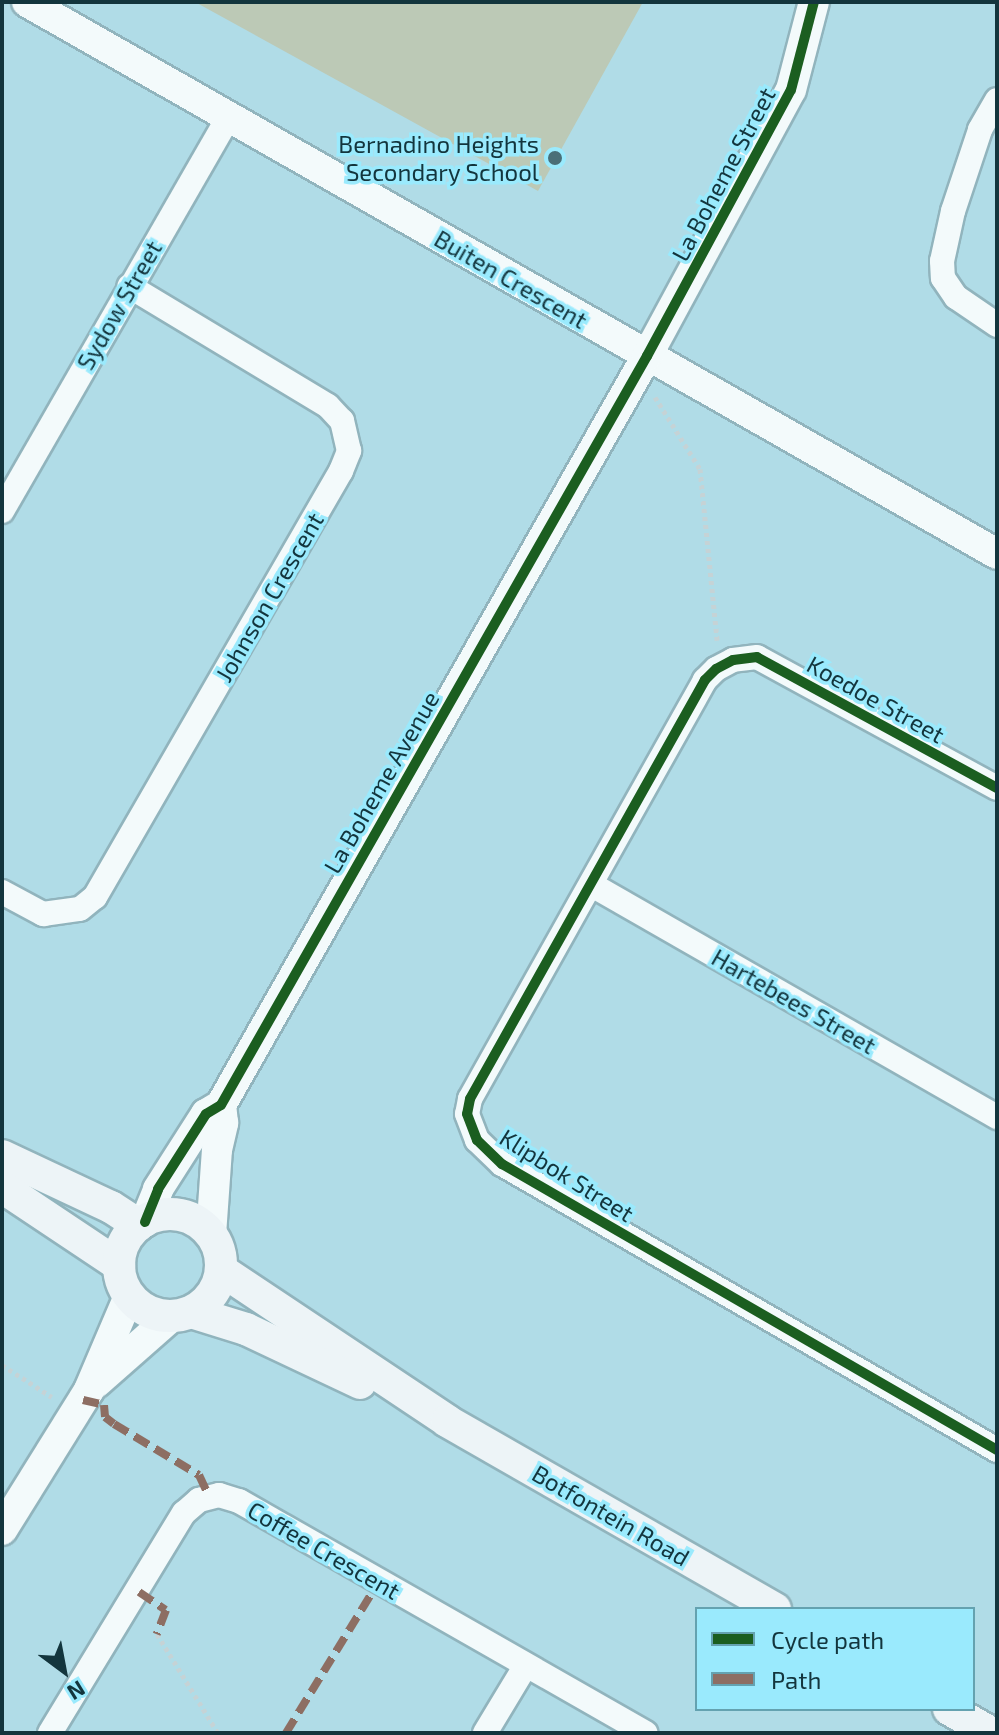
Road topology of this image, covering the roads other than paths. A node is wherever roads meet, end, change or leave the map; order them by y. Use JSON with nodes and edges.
{"nodes":[{"id":1,"x":27,"y":2,"type":"edge"},
{"id":2,"x":814,"y":2,"type":"edge"},
{"id":3,"x":997,"y":100,"type":"edge"},
{"id":4,"x":230,"y":115,"type":"junction"},
{"id":5,"x":129,"y":286,"type":"junction"},
{"id":6,"x":997,"y":325,"type":"edge"},
{"id":7,"x":647,"y":356,"type":"junction"},
{"id":8,"x":12,"y":469,"type":"edge"},
{"id":9,"x":2,"y":511,"type":"edge"},
{"id":10,"x":997,"y":554,"type":"edge"},
{"id":11,"x":733,"y":660,"type":"joint"},
{"id":12,"x":997,"y":788,"type":"edge"},
{"id":13,"x":592,"y":885,"type":"junction"},
{"id":14,"x":2,"y":892,"type":"edge"},
{"id":15,"x":221,"y":1105,"type":"junction"},
{"id":16,"x":997,"y":1117,"type":"edge"},
{"id":17,"x":2,"y":1156,"type":"edge"},
{"id":18,"x":2,"y":1187,"type":"edge"},
{"id":19,"x":142,"y":1223,"type":"junction"},
{"id":20,"x":211,"y":1235,"type":"junction"},
{"id":21,"x":119,"y":1265,"type":"junction"},
{"id":22,"x":221,"y":1270,"type":"junction"},
{"id":23,"x":129,"y":1296,"type":"junction"},
{"id":24,"x":181,"y":1314,"type":"junction"},
{"id":25,"x":89,"y":1390,"type":"junction"},
{"id":26,"x":447,"y":1421,"type":"junction"},
{"id":27,"x":997,"y":1450,"type":"edge"},
{"id":28,"x":2,"y":1530,"type":"edge"},
{"id":29,"x":772,"y":1607,"type":"edge"},
{"id":30,"x":526,"y":1665,"type":"junction"},
{"id":31,"x":952,"y":1711,"type":"edge"},
{"id":32,"x":50,"y":1733,"type":"edge"},
{"id":33,"x":485,"y":1733,"type":"edge"},
{"id":34,"x":645,"y":1733,"type":"edge"},
{"id":35,"x":991,"y":1733,"type":"edge"}],
"edges":[{"from":1,"to":4,"type":"street","name":"Buiten Crescent"},
{"from":2,"to":7,"type":"street","name":"La Boheme Street"},
{"from":3,"to":6,"type":"street"},
{"from":4,"to":5,"type":"street","name":"Sydow Street"},
{"from":4,"to":7,"type":"street","name":"Buiten Crescent"},
{"from":5,"to":8,"type":"street","name":"Sydow Street"},
{"from":5,"to":14,"type":"street","name":"Johnson Crescent"},
{"from":7,"to":10,"type":"street","name":"Buiten Crescent"},
{"from":7,"to":15,"type":"street","name":"La Boheme Avenue"},
{"from":8,"to":9,"type":"street"},
{"from":11,"to":12,"type":"street","name":"Koedoe Street"},
{"from":11,"to":13,"type":"street","name":"Klipbok Street"},
{"from":13,"to":16,"type":"street","name":"Hartebees Street"},
{"from":13,"to":27,"type":"street","name":"Klipbok Street"},
{"from":15,"to":19,"type":"street","name":"La Boheme Avenue"},
{"from":15,"to":20,"type":"street","name":"La Boheme Avenue"},
{"from":17,"to":19,"type":"main road"},
{"from":18,"to":21,"type":"main road"},
{"from":19,"to":20,"type":"main road"},
{"from":19,"to":21,"type":"main road"},
{"from":20,"to":22,"type":"main road"},
{"from":21,"to":23,"type":"main road"},
{"from":22,"to":24,"type":"main road"},
{"from":22,"to":26,"type":"main road","name":"Botfontein Road"},
{"from":23,"to":24,"type":"main road"},
{"from":23,"to":25,"type":"street"},
{"from":24,"to":25,"type":"street"},
{"from":24,"to":26,"type":"main road","name":"Botfontein Road"},
{"from":25,"to":28,"type":"street"},
{"from":26,"to":29,"type":"main road","name":"Botfontein Road"},
{"from":30,"to":32,"type":"street","name":"Coffee Crescent"},
{"from":30,"to":33,"type":"street"},
{"from":30,"to":34,"type":"street","name":"Coffee Crescent"},
{"from":31,"to":35,"type":"main road"}]}
